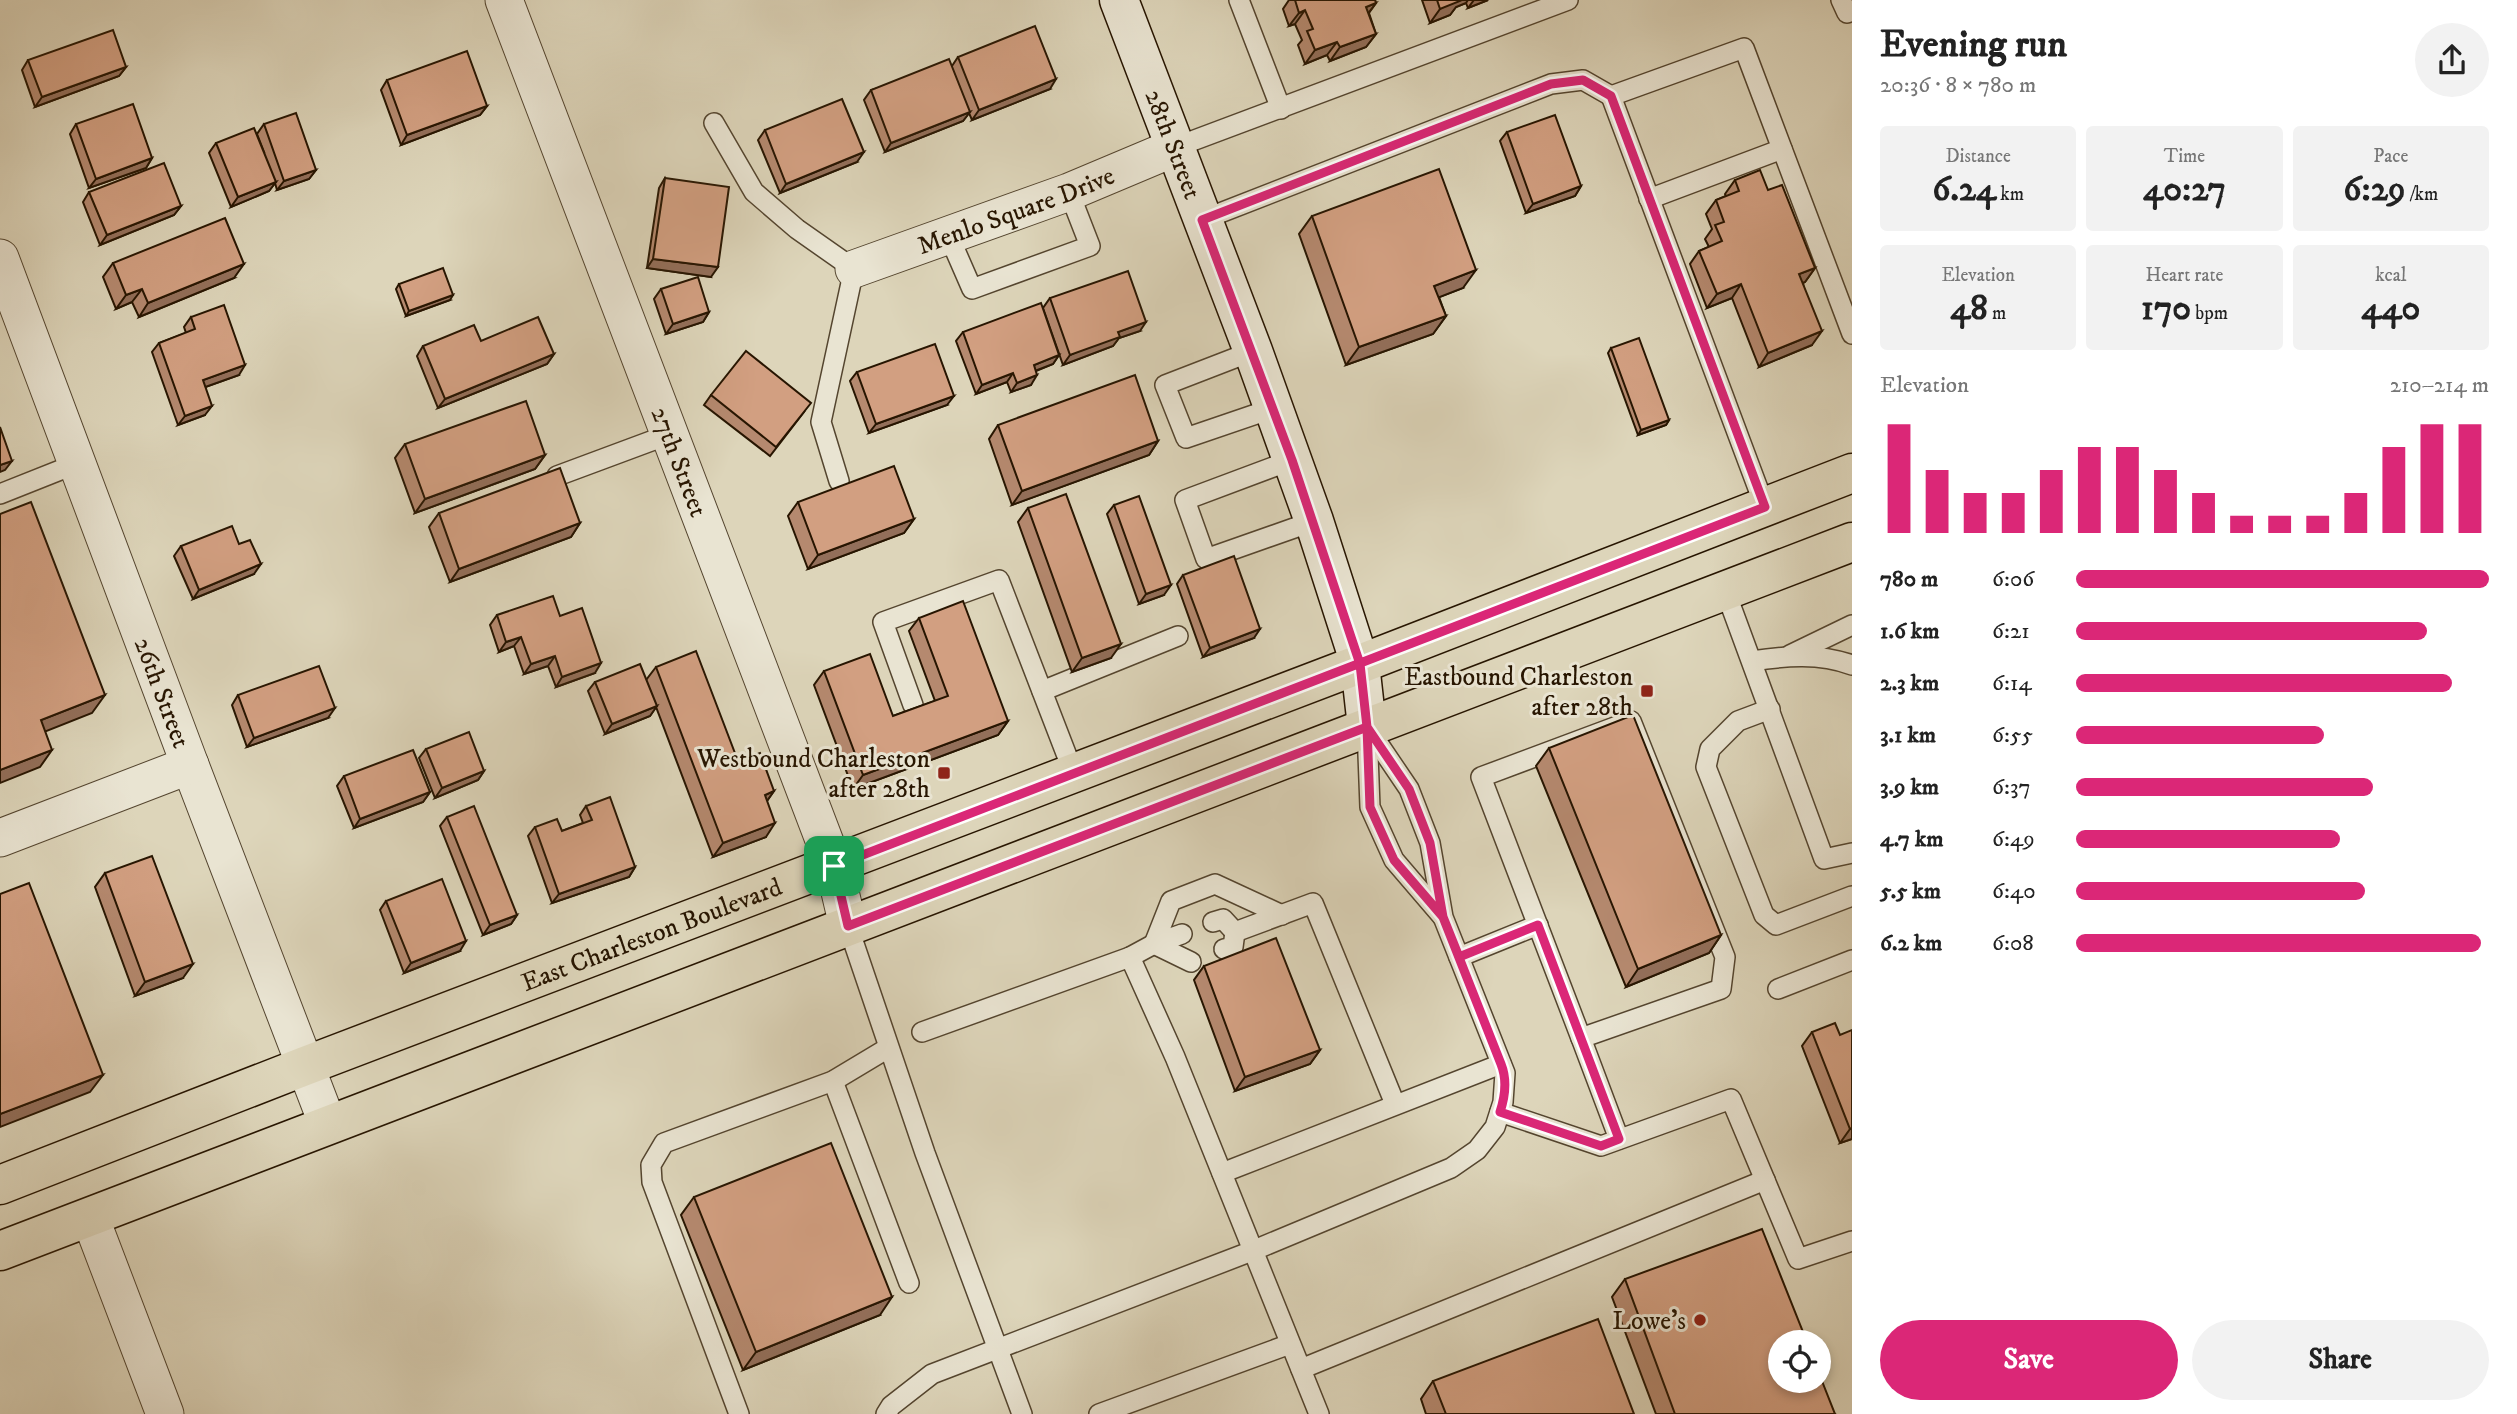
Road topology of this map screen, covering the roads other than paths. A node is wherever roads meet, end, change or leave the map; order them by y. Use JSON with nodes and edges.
{"nodes":[{"id":1,"x":504,"y":0,"type":"edge"},
{"id":2,"x":1119,"y":0,"type":"edge"},
{"id":3,"x":1239,"y":0,"type":"edge"},
{"id":4,"x":1568,"y":0,"type":"edge"},
{"id":5,"x":1842,"y":0,"type":"edge"},
{"id":6,"x":1852,"y":11,"type":"edge"},
{"id":7,"x":1611,"y":96,"type":"junction"},
{"id":8,"x":1281,"y":109,"type":"junction"},
{"id":9,"x":714,"y":123,"type":"dead end"},
{"id":10,"x":1176,"y":147,"type":"junction"},
{"id":11,"x":1782,"y":149,"type":"junction"},
{"id":12,"x":1069,"y":191,"type":"junction"},
{"id":13,"x":1649,"y":199,"type":"junction"},
{"id":14,"x":1202,"y":220,"type":"junction"},
{"id":15,"x":948,"y":234,"type":"junction"},
{"id":16,"x":0,"y":258,"type":"edge"},
{"id":17,"x":854,"y":269,"type":"junction"},
{"id":18,"x":1852,"y":334,"type":"edge"},
{"id":19,"x":1253,"y":351,"type":"junction"},
{"id":20,"x":1274,"y":408,"type":"junction"},
{"id":21,"x":670,"y":434,"type":"junction"},
{"id":22,"x":1292,"y":460,"type":"junction"},
{"id":23,"x":78,"y":463,"type":"junction"},
{"id":24,"x":1852,"y":473,"type":"edge"},
{"id":25,"x":557,"y":476,"type":"edge"},
{"id":26,"x":839,"y":481,"type":"dead end"},
{"id":27,"x":0,"y":494,"type":"edge"},
{"id":28,"x":1765,"y":507,"type":"junction"},
{"id":29,"x":1314,"y":522,"type":"junction"},
{"id":30,"x":1852,"y":542,"type":"edge"},
{"id":31,"x":1725,"y":590,"type":"junction"},
{"id":32,"x":1852,"y":625,"type":"edge"},
{"id":33,"x":1178,"y":636,"type":"dead end"},
{"id":34,"x":1786,"y":656,"type":"junction"},
{"id":35,"x":1752,"y":661,"type":"junction"},
{"id":36,"x":1360,"y":664,"type":"junction"},
{"id":37,"x":1852,"y":665,"type":"edge"},
{"id":38,"x":1042,"y":691,"type":"junction"},
{"id":39,"x":913,"y":705,"type":"dead end"},
{"id":40,"x":1770,"y":709,"type":"junction"},
{"id":41,"x":1367,"y":727,"type":"junction"},
{"id":42,"x":190,"y":765,"type":"junction"},
{"id":43,"x":1074,"y":774,"type":"junction"},
{"id":44,"x":0,"y":838,"type":"edge"},
{"id":45,"x":1852,"y":853,"type":"edge"},
{"id":46,"x":834,"y":866,"type":"junction"},
{"id":47,"x":1852,"y":896,"type":"edge"},
{"id":48,"x":1283,"y":915,"type":"junction"},
{"id":49,"x":1443,"y":917,"type":"junction"},
{"id":50,"x":1213,"y":922,"type":"dead end"},
{"id":51,"x":1538,"y":925,"type":"junction"},
{"id":52,"x":848,"y":926,"type":"junction"},
{"id":53,"x":1235,"y":932,"type":"junction"},
{"id":54,"x":1182,"y":934,"type":"dead end"},
{"id":55,"x":1154,"y":944,"type":"junction"},
{"id":56,"x":1224,"y":949,"type":"dead end"},
{"id":57,"x":1130,"y":957,"type":"junction"},
{"id":58,"x":1459,"y":957,"type":"junction"},
{"id":59,"x":1852,"y":960,"type":"edge"},
{"id":60,"x":1191,"y":962,"type":"dead end"},
{"id":61,"x":1778,"y":989,"type":"dead end"},
{"id":62,"x":922,"y":1031,"type":"dead end"},
{"id":63,"x":1581,"y":1038,"type":"junction"},
{"id":64,"x":888,"y":1048,"type":"junction"},
{"id":65,"x":1501,"y":1064,"type":"junction"},
{"id":66,"x":306,"y":1066,"type":"junction"},
{"id":67,"x":833,"y":1082,"type":"junction"},
{"id":68,"x":1395,"y":1104,"type":"junction"},
{"id":69,"x":1500,"y":1112,"type":"junction"},
{"id":70,"x":328,"y":1125,"type":"junction"},
{"id":71,"x":1619,"y":1139,"type":"junction"},
{"id":72,"x":1222,"y":1172,"type":"junction"},
{"id":73,"x":1765,"y":1180,"type":"junction"},
{"id":74,"x":0,"y":1185,"type":"edge"},
{"id":75,"x":90,"y":1217,"type":"junction"},
{"id":76,"x":1852,"y":1241,"type":"edge"},
{"id":77,"x":0,"y":1251,"type":"edge"},
{"id":78,"x":1252,"y":1251,"type":"junction"},
{"id":79,"x":909,"y":1283,"type":"dead end"},
{"id":80,"x":1290,"y":1343,"type":"junction"},
{"id":81,"x":997,"y":1348,"type":"junction"},
{"id":82,"x":1301,"y":1369,"type":"junction"},
{"id":83,"x":165,"y":1414,"type":"edge"},
{"id":84,"x":738,"y":1414,"type":"edge"},
{"id":85,"x":886,"y":1414,"type":"edge"},
{"id":86,"x":1022,"y":1414,"type":"edge"},
{"id":87,"x":1100,"y":1414,"type":"edge"},
{"id":88,"x":1320,"y":1414,"type":"edge"}],
"edges":[{"from":1,"to":21,"type":"street","name":"27th Street"},
{"from":2,"to":10,"type":"street","name":"28th Street"},
{"from":3,"to":8,"type":"lane"},
{"from":4,"to":8,"type":"lane"},
{"from":5,"to":6,"type":"lane"},
{"from":7,"to":11,"type":"lane"},
{"from":7,"to":13,"type":"lane"},
{"from":7,"to":14,"type":"lane"},
{"from":8,"to":10,"type":"lane"},
{"from":9,"to":17,"type":"lane"},
{"from":10,"to":12,"type":"street","name":"Menlo Square Drive"},
{"from":10,"to":14,"type":"street","name":"28th Street"},
{"from":11,"to":13,"type":"lane"},
{"from":11,"to":18,"type":"lane"},
{"from":12,"to":15,"type":"street","name":"Menlo Square Drive"},
{"from":12,"to":15,"type":"lane"},
{"from":13,"to":28,"type":"lane"},
{"from":14,"to":19,"type":"street","name":"28th Street"},
{"from":15,"to":17,"type":"street","name":"Menlo Square Drive"},
{"from":16,"to":23,"type":"street","name":"26th Street"},
{"from":17,"to":26,"type":"lane"},
{"from":19,"to":20,"type":"street","name":"28th Street"},
{"from":19,"to":20,"type":"lane"},
{"from":20,"to":22,"type":"street","name":"28th Street"},
{"from":21,"to":25,"type":"lane"},
{"from":21,"to":46,"type":"street","name":"27th Street"},
{"from":22,"to":29,"type":"street","name":"28th Street"},
{"from":22,"to":29,"type":"lane"},
{"from":23,"to":27,"type":"lane"},
{"from":23,"to":42,"type":"street","name":"26th Street"},
{"from":24,"to":28,"type":"main road","name":"East Charleston Boulevard"},
{"from":28,"to":36,"type":"main road","name":"East Charleston Boulevard"},
{"from":29,"to":36,"type":"street","name":"28th Street"},
{"from":30,"to":31,"type":"main road"},
{"from":31,"to":35,"type":"lane"},
{"from":31,"to":41,"type":"main road"},
{"from":32,"to":34,"type":"lane"},
{"from":33,"to":38,"type":"lane"},
{"from":34,"to":35,"type":"lane"},
{"from":34,"to":37,"type":"lane"},
{"from":35,"to":40,"type":"lane"},
{"from":36,"to":41,"type":"street","name":"28th Street"},
{"from":36,"to":43,"type":"main road","name":"East Charleston Boulevard"},
{"from":38,"to":39,"type":"lane"},
{"from":38,"to":43,"type":"lane"},
{"from":40,"to":45,"type":"lane"},
{"from":40,"to":47,"type":"lane"},
{"from":41,"to":49,"type":"lane"},
{"from":41,"to":49,"type":"lane"},
{"from":41,"to":52,"type":"main road"},
{"from":42,"to":44,"type":"street"},
{"from":42,"to":66,"type":"street","name":"26th Street"},
{"from":43,"to":46,"type":"main road","name":"East Charleston Boulevard"},
{"from":46,"to":52,"type":"street","name":"27th Street"},
{"from":46,"to":66,"type":"main road","name":"East Charleston Boulevard"},
{"from":48,"to":53,"type":"lane"},
{"from":48,"to":55,"type":"lane"},
{"from":48,"to":68,"type":"lane"},
{"from":49,"to":58,"type":"lane"},
{"from":50,"to":53,"type":"lane"},
{"from":51,"to":58,"type":"lane"},
{"from":51,"to":63,"type":"lane"},
{"from":51,"to":63,"type":"lane"},
{"from":52,"to":64,"type":"lane"},
{"from":52,"to":70,"type":"main road"},
{"from":53,"to":56,"type":"lane"},
{"from":54,"to":55,"type":"lane"},
{"from":55,"to":57,"type":"lane"},
{"from":55,"to":60,"type":"lane"},
{"from":57,"to":62,"type":"lane"},
{"from":57,"to":72,"type":"lane"},
{"from":58,"to":65,"type":"lane"},
{"from":59,"to":61,"type":"lane"},
{"from":63,"to":71,"type":"lane"},
{"from":64,"to":67,"type":"lane"},
{"from":64,"to":81,"type":"lane"},
{"from":65,"to":68,"type":"lane"},
{"from":65,"to":69,"type":"lane"},
{"from":66,"to":70,"type":"street","name":"26th Street"},
{"from":66,"to":74,"type":"main road","name":"East Charleston Boulevard"},
{"from":67,"to":79,"type":"lane"},
{"from":67,"to":84,"type":"lane"},
{"from":68,"to":72,"type":"lane"},
{"from":69,"to":71,"type":"lane"},
{"from":69,"to":78,"type":"lane"},
{"from":70,"to":75,"type":"main road"},
{"from":71,"to":73,"type":"lane"},
{"from":72,"to":78,"type":"lane"},
{"from":73,"to":76,"type":"lane"},
{"from":73,"to":82,"type":"lane"},
{"from":75,"to":77,"type":"main road"},
{"from":75,"to":83,"type":"street"},
{"from":78,"to":80,"type":"lane"},
{"from":78,"to":81,"type":"lane"},
{"from":80,"to":82,"type":"lane"},
{"from":80,"to":87,"type":"lane"},
{"from":81,"to":85,"type":"lane"},
{"from":81,"to":86,"type":"lane"},
{"from":82,"to":88,"type":"lane"}]}
